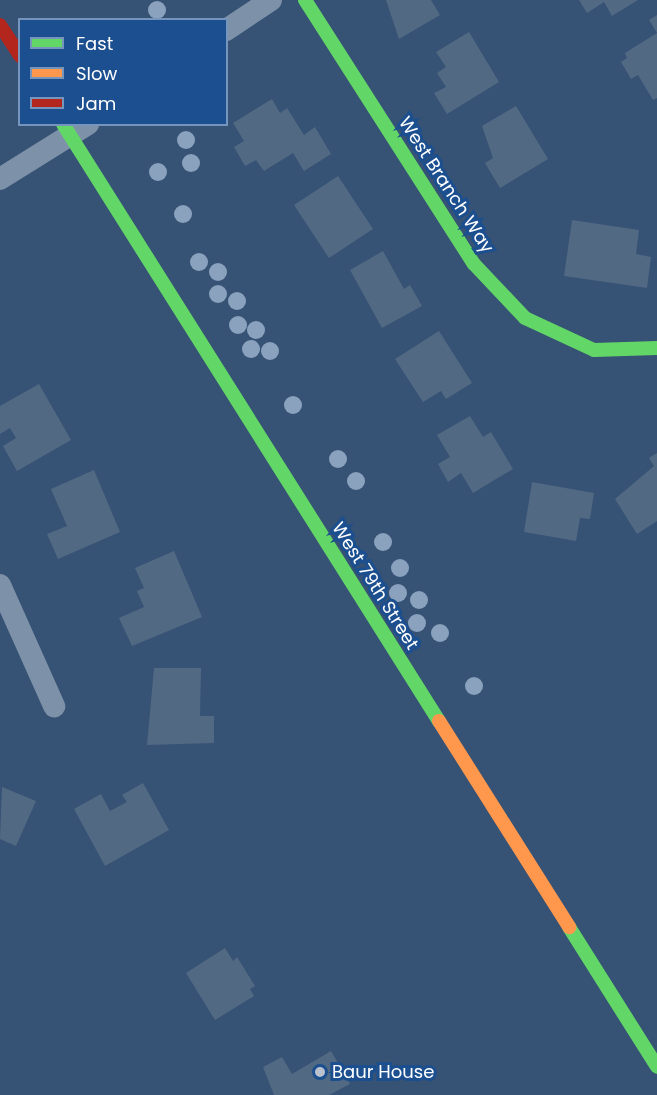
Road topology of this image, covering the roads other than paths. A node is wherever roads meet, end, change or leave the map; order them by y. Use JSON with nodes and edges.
{"nodes":[{"id":1,"x":271,"y":0,"type":"edge"},
{"id":2,"x":305,"y":0,"type":"edge"},
{"id":3,"x":0,"y":26,"type":"edge"},
{"id":4,"x":228,"y":29,"type":"edge"},
{"id":5,"x":18,"y":53,"type":"edge"},
{"id":6,"x":74,"y":128,"type":"edge"},
{"id":7,"x":0,"y":179,"type":"edge"},
{"id":8,"x":657,"y":348,"type":"edge"},
{"id":9,"x":0,"y":585,"type":"edge"},
{"id":10,"x":54,"y":705,"type":"dead end"},
{"id":11,"x":657,"y":1067,"type":"edge"}],
"edges":[{"from":1,"to":4,"type":"street"},
{"from":2,"to":8,"type":"main road","name":"West Branch Way"},
{"from":3,"to":5,"type":"main road"},
{"from":6,"to":7,"type":"street"},
{"from":6,"to":11,"type":"main road","name":"West 79th Street"},
{"from":9,"to":10,"type":"street"}]}
